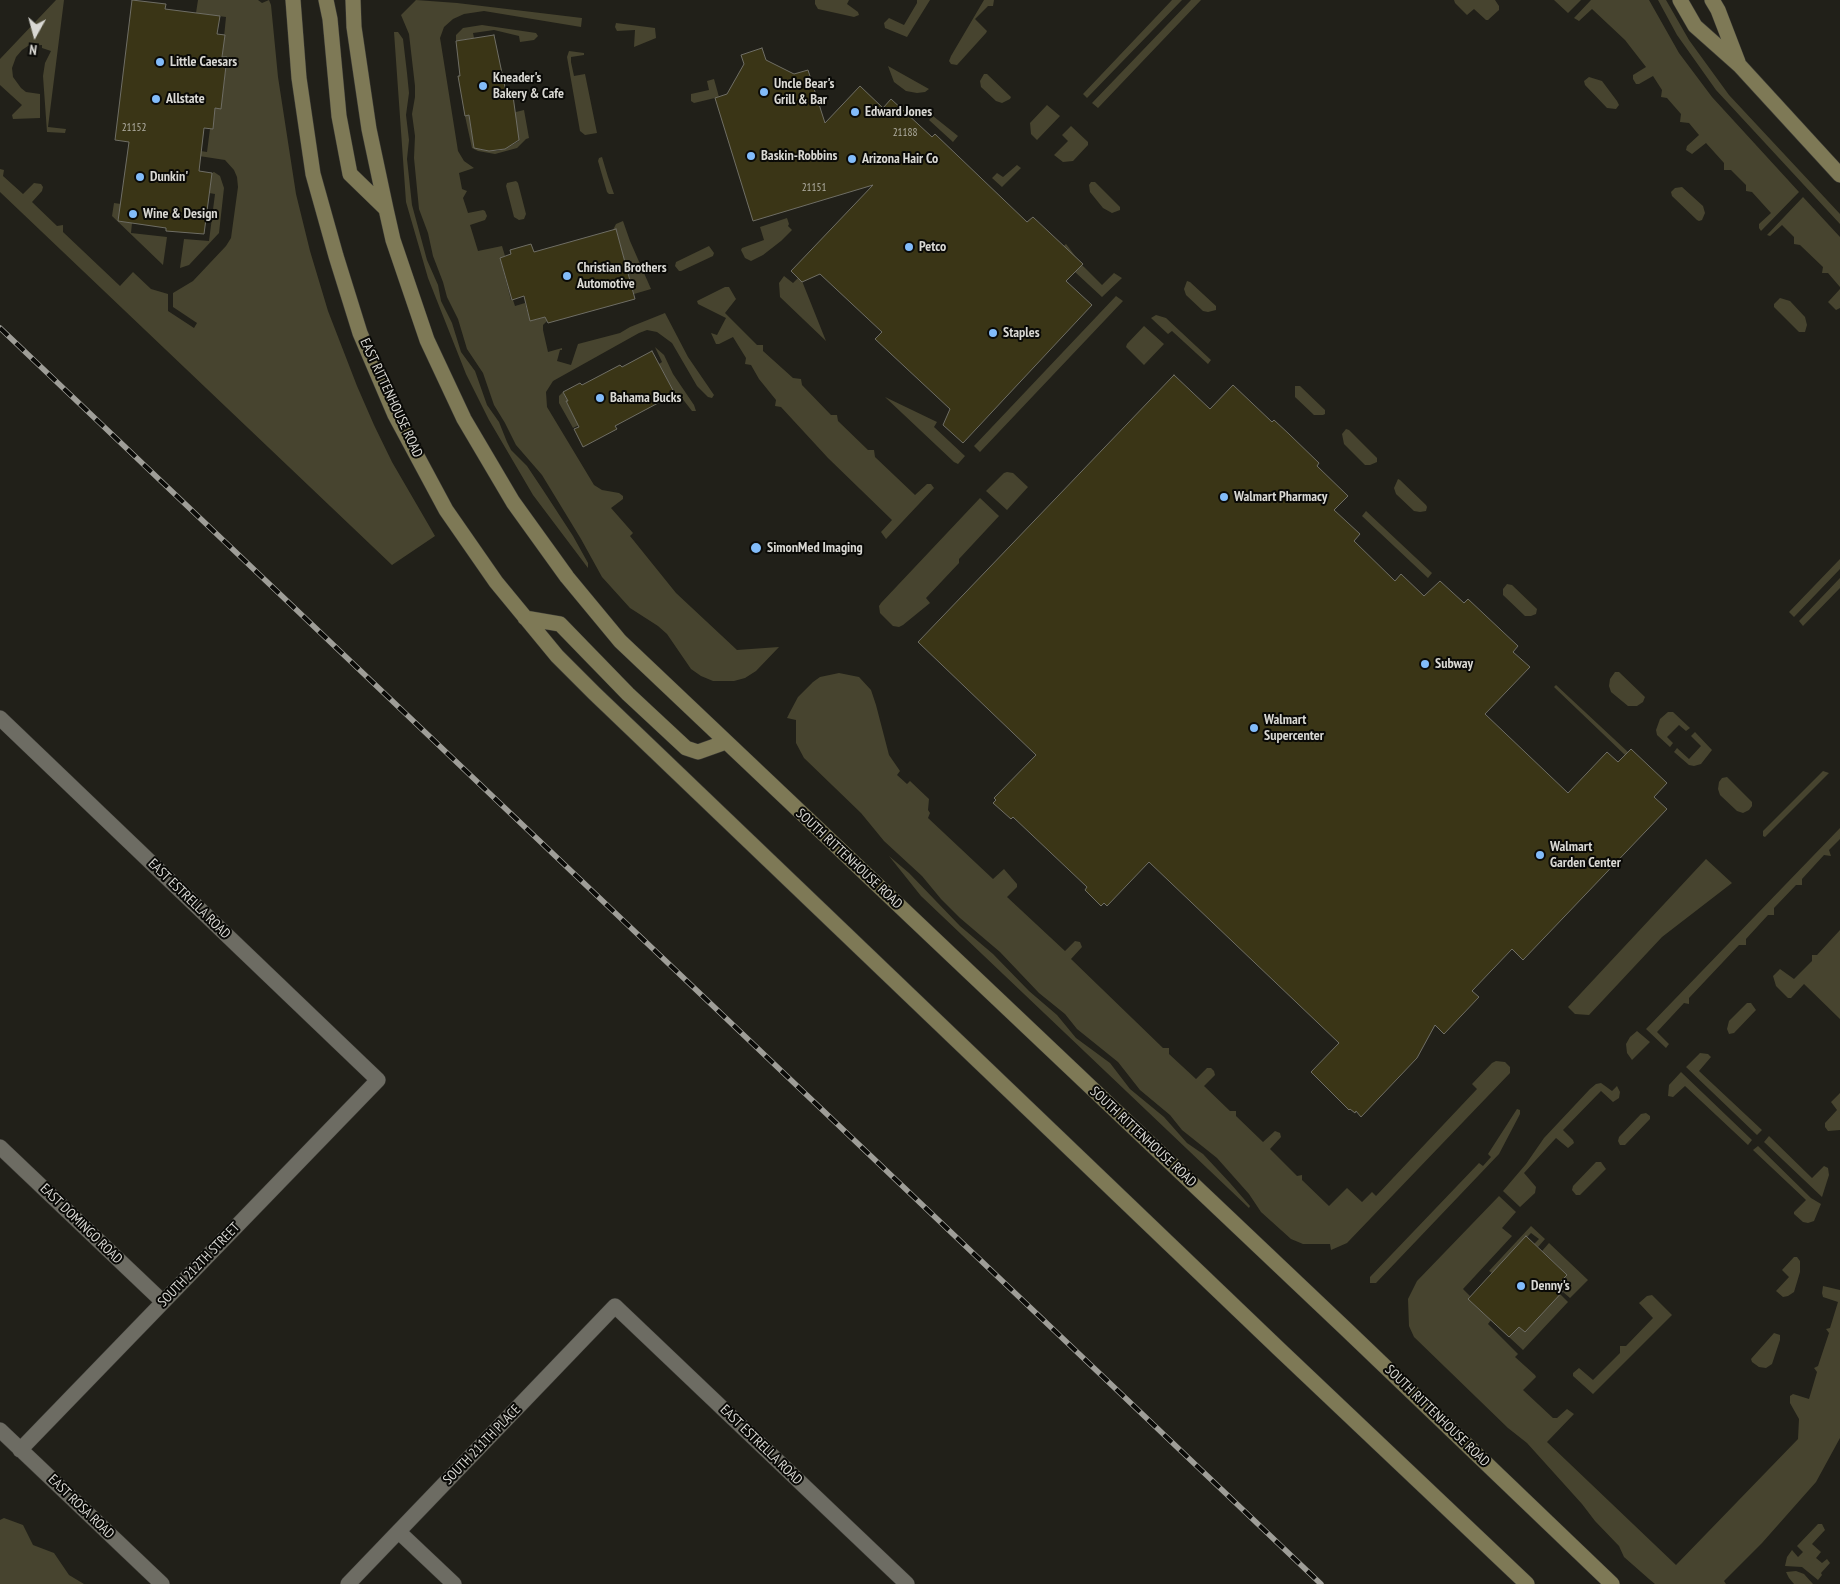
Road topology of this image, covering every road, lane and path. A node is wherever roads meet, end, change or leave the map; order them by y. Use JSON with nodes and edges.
{"nodes":[{"id":1,"x":293,"y":0,"type":"edge"},
{"id":2,"x":326,"y":0,"type":"edge"},
{"id":3,"x":353,"y":0,"type":"edge"},
{"id":4,"x":1680,"y":0,"type":"edge"},
{"id":5,"x":1712,"y":0,"type":"edge"},
{"id":6,"x":1740,"y":66,"type":"junction"},
{"id":7,"x":1840,"y":175,"type":"edge"},
{"id":8,"x":386,"y":210,"type":"junction"},
{"id":9,"x":525,"y":618,"type":"junction"},
{"id":10,"x":0,"y":718,"type":"edge"},
{"id":11,"x":726,"y":742,"type":"junction"},
{"id":12,"x":378,"y":1080,"type":"joint"},
{"id":13,"x":0,"y":1147,"type":"edge"},
{"id":14,"x":163,"y":1302,"type":"junction"},
{"id":15,"x":615,"y":1306,"type":"joint"},
{"id":16,"x":0,"y":1430,"type":"edge"},
{"id":17,"x":20,"y":1450,"type":"junction"},
{"id":18,"x":398,"y":1532,"type":"junction"},
{"id":19,"x":162,"y":1584,"type":"edge"},
{"id":20,"x":348,"y":1584,"type":"edge"},
{"id":21,"x":454,"y":1584,"type":"edge"},
{"id":22,"x":907,"y":1584,"type":"edge"},
{"id":23,"x":1527,"y":1584,"type":"edge"},
{"id":24,"x":1612,"y":1584,"type":"edge"}],
"edges":[{"from":1,"to":9,"type":"main road","name":"EAST RITTENHOUSE ROAD"},
{"from":2,"to":8,"type":"main road"},
{"from":3,"to":8,"type":"main road"},
{"from":4,"to":6,"type":"main road"},
{"from":5,"to":6,"type":"main road"},
{"from":6,"to":7,"type":"main road"},
{"from":8,"to":11,"type":"main road","name":"SOUTH RITTENHOUSE ROAD"},
{"from":9,"to":11,"type":"main road"},
{"from":9,"to":23,"type":"main road","name":"EAST RITTENHOUSE ROAD"},
{"from":10,"to":12,"type":"street","name":"EAST ESTRELLA ROAD"},
{"from":11,"to":24,"type":"main road","name":"SOUTH RITTENHOUSE ROAD"},
{"from":12,"to":14,"type":"street","name":"SOUTH 212TH STREET"},
{"from":13,"to":14,"type":"street","name":"EAST DOMINGO ROAD"},
{"from":14,"to":17,"type":"street","name":"SOUTH 212TH STREET"},
{"from":15,"to":18,"type":"street","name":"SOUTH 211TH PLACE"},
{"from":15,"to":22,"type":"street","name":"EAST ESTRELLA ROAD"},
{"from":16,"to":17,"type":"street","name":"EAST ROSA ROAD"},
{"from":17,"to":19,"type":"street","name":"EAST ROSA ROAD"},
{"from":18,"to":20,"type":"street","name":"SOUTH 211TH PLACE"},
{"from":18,"to":21,"type":"street"}]}
